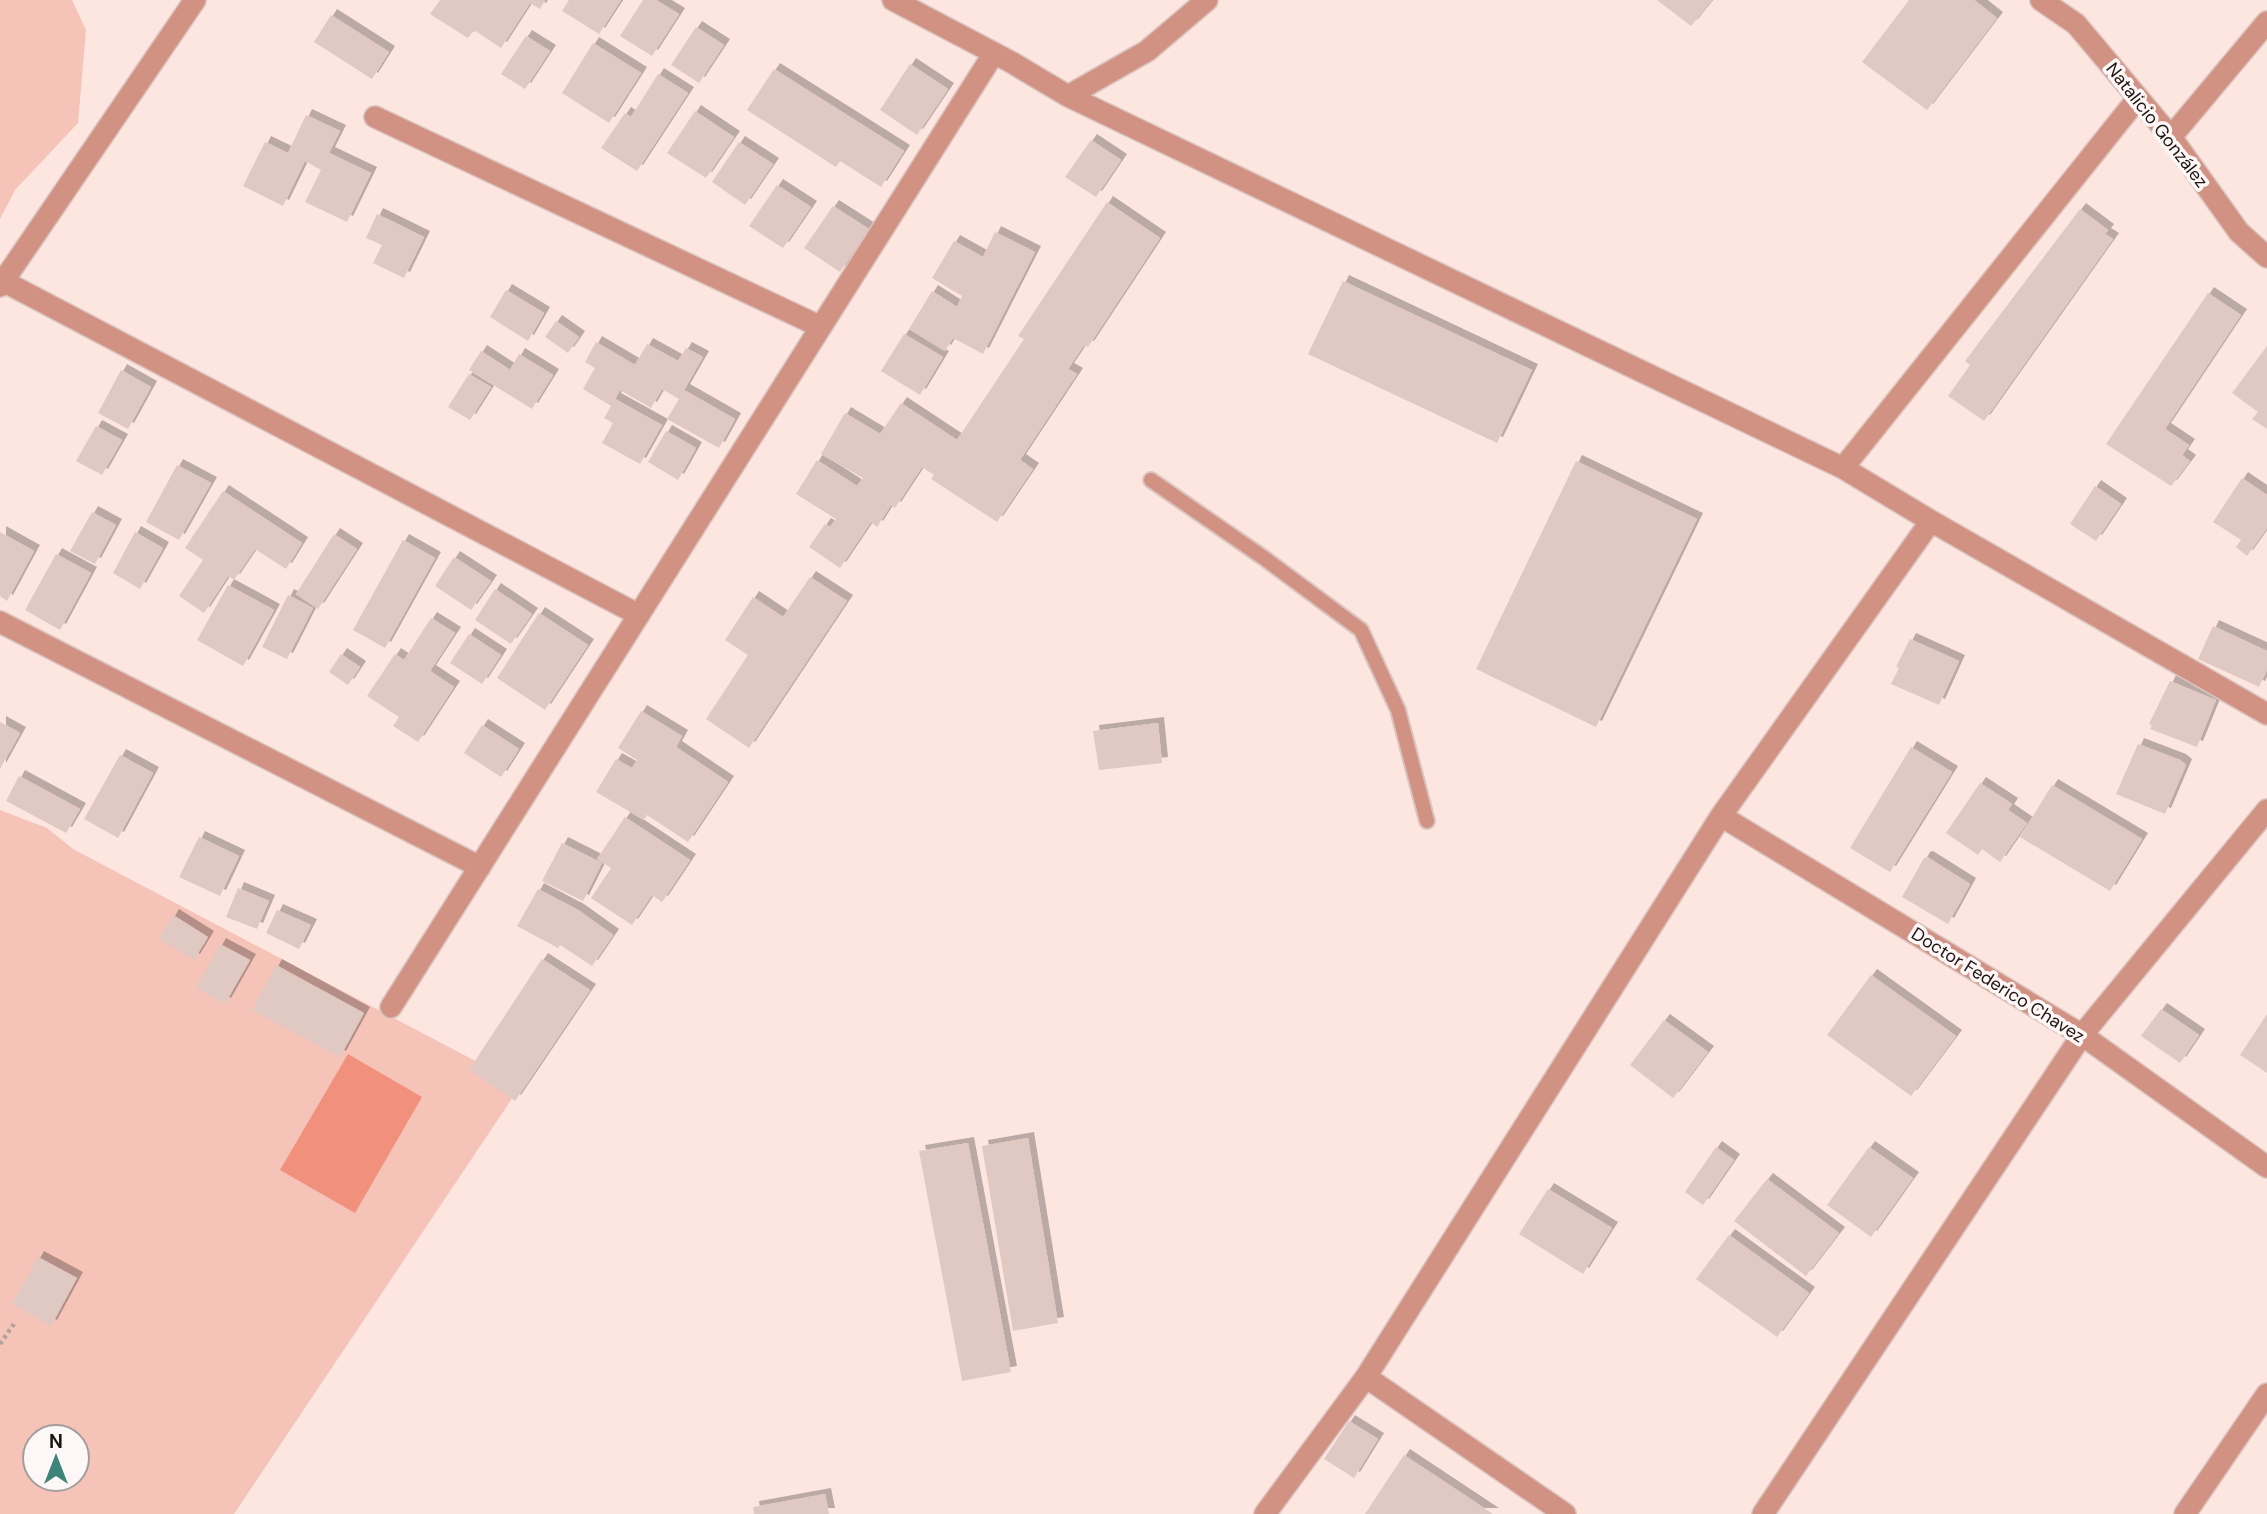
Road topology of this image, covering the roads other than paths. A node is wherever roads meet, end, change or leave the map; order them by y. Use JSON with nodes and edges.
{"nodes":[{"id":1,"x":195,"y":0,"type":"edge"},
{"id":2,"x":893,"y":0,"type":"edge"},
{"id":3,"x":1206,"y":0,"type":"edge"},
{"id":4,"x":2040,"y":0,"type":"edge"},
{"id":5,"x":2267,"y":22,"type":"edge"},
{"id":6,"x":994,"y":53,"type":"junction"},
{"id":7,"x":1068,"y":96,"type":"junction"},
{"id":8,"x":2138,"y":98,"type":"junction"},
{"id":9,"x":375,"y":117,"type":"dead end"},
{"id":10,"x":2171,"y":137,"type":"junction"},
{"id":11,"x":2267,"y":257,"type":"edge"},
{"id":12,"x":2,"y":283,"type":"edge"},
{"id":13,"x":821,"y":327,"type":"junction"},
{"id":14,"x":1843,"y":468,"type":"junction"},
{"id":15,"x":1151,"y":480,"type":"dead end"},
{"id":16,"x":1931,"y":521,"type":"junction"},
{"id":17,"x":639,"y":615,"type":"junction"},
{"id":18,"x":0,"y":622,"type":"edge"},
{"id":19,"x":2267,"y":714,"type":"edge"},
{"id":20,"x":2267,"y":810,"type":"edge"},
{"id":21,"x":1721,"y":816,"type":"junction"},
{"id":22,"x":1427,"y":821,"type":"dead end"},
{"id":23,"x":480,"y":867,"type":"junction"},
{"id":24,"x":391,"y":1007,"type":"dead end"},
{"id":25,"x":2082,"y":1035,"type":"junction"},
{"id":26,"x":2267,"y":1167,"type":"edge"},
{"id":27,"x":1366,"y":1377,"type":"junction"},
{"id":28,"x":2267,"y":1394,"type":"edge"},
{"id":29,"x":1265,"y":1514,"type":"edge"},
{"id":30,"x":1565,"y":1514,"type":"edge"},
{"id":31,"x":1763,"y":1514,"type":"edge"},
{"id":32,"x":2185,"y":1514,"type":"edge"}],
"edges":[{"from":1,"to":12,"type":"street"},
{"from":2,"to":6,"type":"street"},
{"from":3,"to":7,"type":"street"},
{"from":4,"to":8,"type":"street","name":"Natalicio González"},
{"from":5,"to":10,"type":"street"},
{"from":6,"to":7,"type":"street"},
{"from":6,"to":13,"type":"street"},
{"from":7,"to":14,"type":"street"},
{"from":8,"to":10,"type":"street","name":"Natalicio González"},
{"from":8,"to":14,"type":"street"},
{"from":9,"to":13,"type":"street"},
{"from":10,"to":11,"type":"street","name":"Natalicio González"},
{"from":12,"to":17,"type":"street"},
{"from":13,"to":17,"type":"street"},
{"from":14,"to":16,"type":"street"},
{"from":15,"to":22,"type":"lane"},
{"from":16,"to":19,"type":"street"},
{"from":16,"to":21,"type":"street"},
{"from":17,"to":23,"type":"street"},
{"from":18,"to":23,"type":"street"},
{"from":20,"to":25,"type":"street"},
{"from":21,"to":25,"type":"street","name":"Doctor Federico Chavez"},
{"from":21,"to":27,"type":"street"},
{"from":23,"to":24,"type":"street"},
{"from":25,"to":26,"type":"street","name":"Doctor Federico Chavez"},
{"from":25,"to":31,"type":"street"},
{"from":27,"to":29,"type":"street"},
{"from":27,"to":30,"type":"street"},
{"from":28,"to":32,"type":"street"}]}
